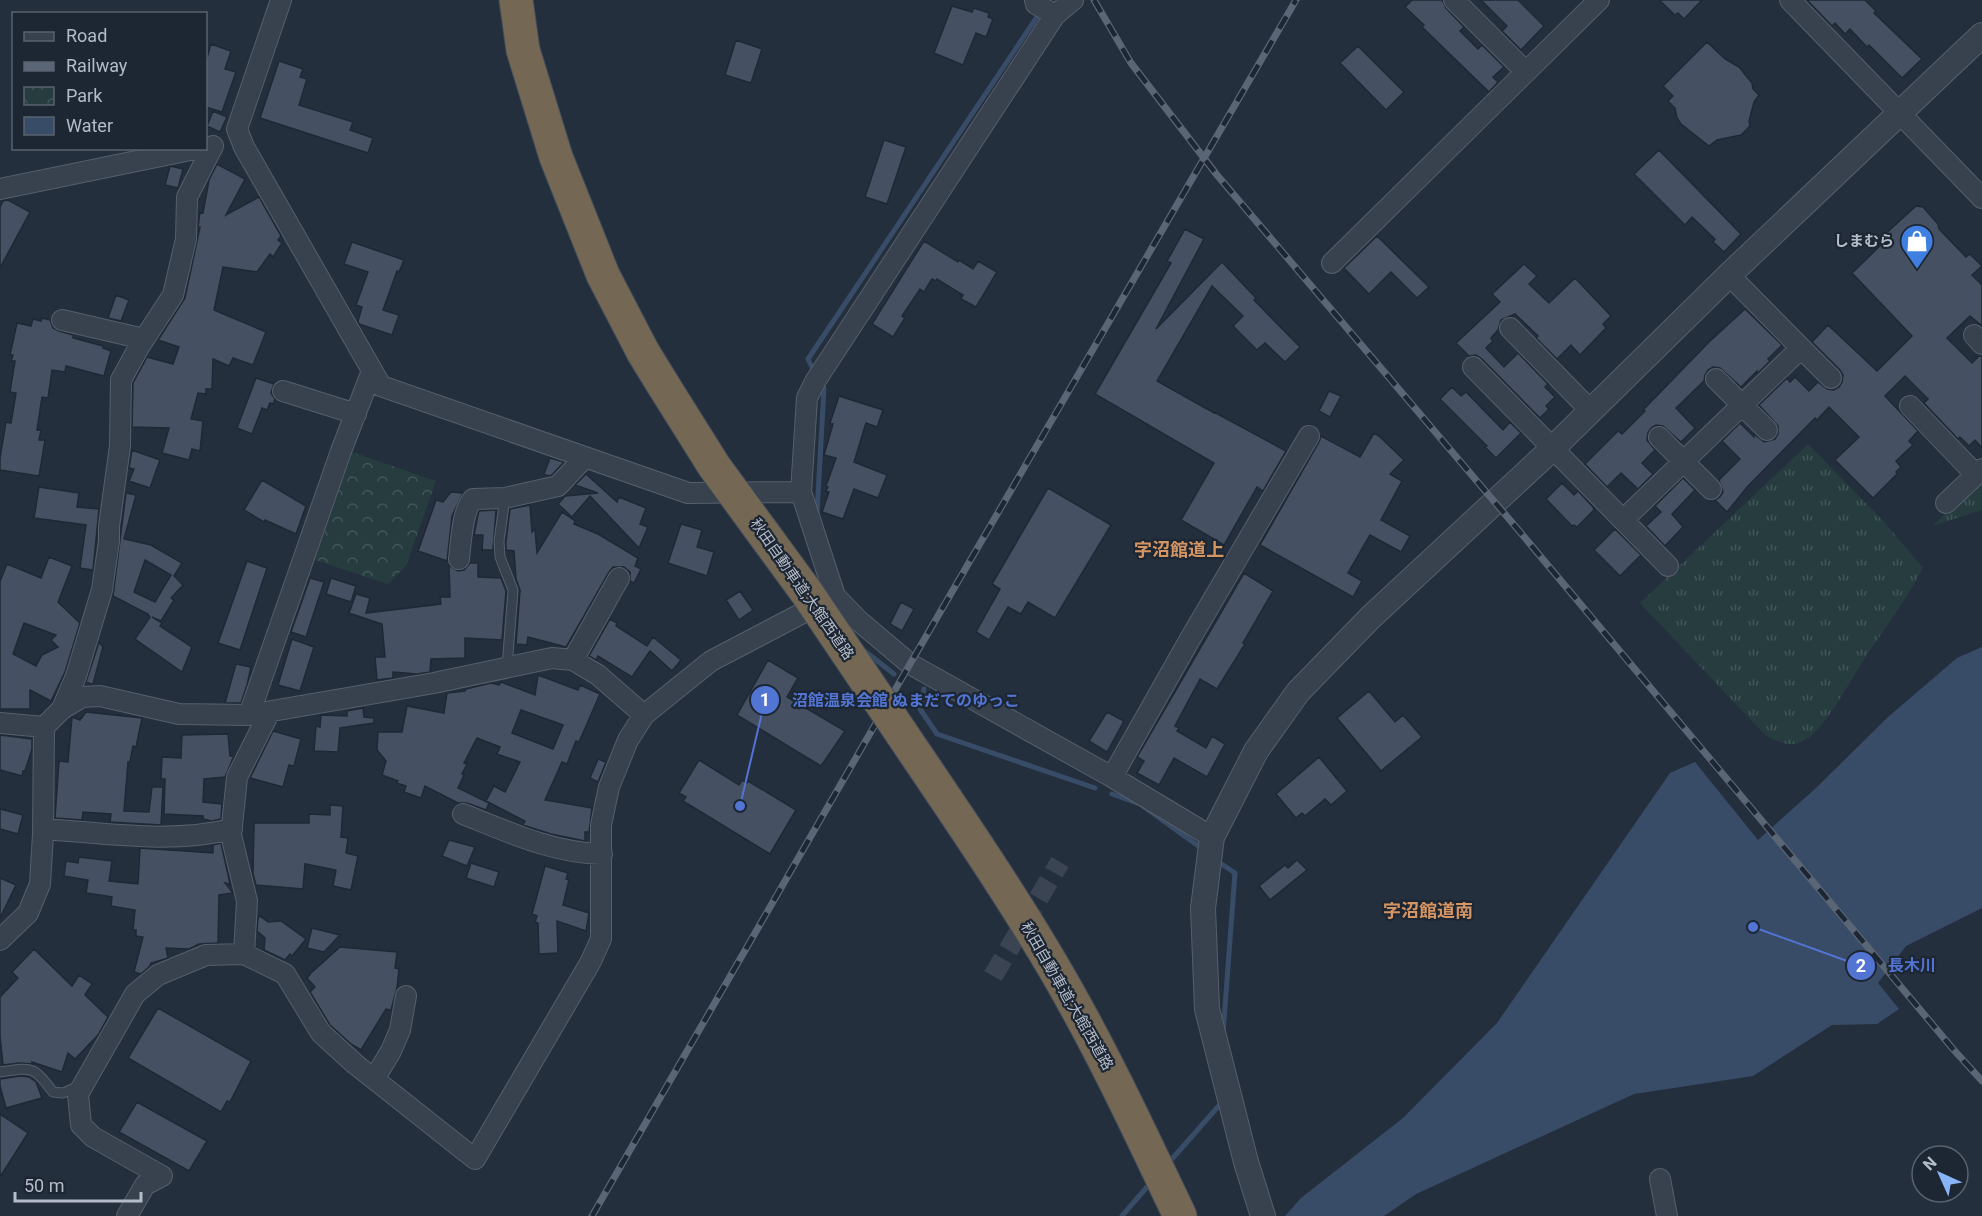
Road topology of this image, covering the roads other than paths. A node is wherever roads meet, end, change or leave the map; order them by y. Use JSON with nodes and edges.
{"nodes":[{"id":1,"x":281,"y":0,"type":"edge"},
{"id":2,"x":516,"y":0,"type":"edge"},
{"id":3,"x":1035,"y":0,"type":"edge"},
{"id":4,"x":1073,"y":0,"type":"edge"},
{"id":5,"x":1454,"y":0,"type":"edge"},
{"id":6,"x":1599,"y":0,"type":"edge"},
{"id":7,"x":1790,"y":0,"type":"edge"},
{"id":8,"x":1055,"y":15,"type":"junction"},
{"id":9,"x":1982,"y":35,"type":"edge"},
{"id":10,"x":1525,"y":71,"type":"junction"},
{"id":11,"x":1900,"y":114,"type":"junction"},
{"id":12,"x":207,"y":145,"type":"edge"},
{"id":13,"x":244,"y":147,"type":"junction"},
{"id":14,"x":183,"y":150,"type":"edge"},
{"id":15,"x":204,"y":150,"type":"edge"},
{"id":16,"x":0,"y":189,"type":"edge"},
{"id":17,"x":1982,"y":198,"type":"edge"},
{"id":18,"x":1332,"y":263,"type":"dead end"},
{"id":19,"x":1729,"y":275,"type":"junction"},
{"id":20,"x":62,"y":320,"type":"dead end"},
{"id":21,"x":1510,"y":328,"type":"dead end"},
{"id":22,"x":144,"y":339,"type":"junction"},
{"id":23,"x":1801,"y":348,"type":"junction"},
{"id":24,"x":1473,"y":367,"type":"dead end"},
{"id":25,"x":372,"y":371,"type":"junction"},
{"id":26,"x":1831,"y":378,"type":"dead end"},
{"id":27,"x":1716,"y":379,"type":"dead end"},
{"id":28,"x":283,"y":391,"type":"dead end"},
{"id":29,"x":1743,"y":406,"type":"junction"},
{"id":30,"x":1910,"y":406,"type":"dead end"},
{"id":31,"x":1591,"y":411,"type":"junction"},
{"id":32,"x":356,"y":414,"type":"junction"},
{"id":33,"x":1767,"y":430,"type":"dead end"},
{"id":34,"x":1309,"y":436,"type":"dead end"},
{"id":35,"x":1659,"y":437,"type":"dead end"},
{"id":36,"x":1552,"y":449,"type":"junction"},
{"id":37,"x":585,"y":457,"type":"junction"},
{"id":38,"x":1684,"y":462,"type":"junction"},
{"id":39,"x":1979,"y":472,"type":"edge"},
{"id":40,"x":1711,"y":489,"type":"dead end"},
{"id":41,"x":801,"y":492,"type":"junction"},
{"id":42,"x":506,"y":498,"type":"junction"},
{"id":43,"x":1946,"y":503,"type":"dead end"},
{"id":44,"x":1623,"y":520,"type":"junction"},
{"id":45,"x":459,"y":559,"type":"dead end"},
{"id":46,"x":1668,"y":566,"type":"dead end"},
{"id":47,"x":619,"y":578,"type":"dead end"},
{"id":48,"x":835,"y":596,"type":"junction"},
{"id":49,"x":573,"y":660,"type":"junction"},
{"id":50,"x":507,"y":667,"type":"junction"},
{"id":51,"x":62,"y":709,"type":"junction"},
{"id":52,"x":269,"y":713,"type":"junction"},
{"id":53,"x":249,"y":715,"type":"junction"},
{"id":54,"x":644,"y":715,"type":"junction"},
{"id":55,"x":0,"y":723,"type":"edge"},
{"id":56,"x":44,"y":727,"type":"junction"},
{"id":57,"x":1112,"y":777,"type":"junction"},
{"id":58,"x":463,"y":814,"type":"dead end"},
{"id":59,"x":43,"y":829,"type":"junction"},
{"id":60,"x":232,"y":829,"type":"junction"},
{"id":61,"x":1212,"y":837,"type":"junction"},
{"id":62,"x":602,"y":854,"type":"junction"},
{"id":63,"x":0,"y":940,"type":"edge"},
{"id":64,"x":244,"y":954,"type":"junction"},
{"id":65,"x":406,"y":996,"type":"dead end"},
{"id":66,"x":0,"y":1072,"type":"edge"},
{"id":67,"x":374,"y":1079,"type":"junction"},
{"id":68,"x":84,"y":1083,"type":"junction"},
{"id":69,"x":1660,"y":1179,"type":"dead end"},
{"id":70,"x":127,"y":1216,"type":"edge"},
{"id":71,"x":1180,"y":1216,"type":"edge"},
{"id":72,"x":1263,"y":1216,"type":"edge"},
{"id":73,"x":1667,"y":1216,"type":"edge"}],
"edges":[{"from":1,"to":13,"type":"street"},
{"from":2,"to":71,"type":"highway","name":"秋田自動車道;大館西道路","bridge":true},
{"from":3,"to":8,"type":"street"},
{"from":4,"to":8,"type":"street"},
{"from":5,"to":10,"type":"street"},
{"from":6,"to":10,"type":"street"},
{"from":7,"to":11,"type":"street"},
{"from":8,"to":41,"type":"street"},
{"from":9,"to":11,"type":"street"},
{"from":10,"to":18,"type":"street"},
{"from":11,"to":17,"type":"street"},
{"from":11,"to":19,"type":"street"},
{"from":12,"to":13,"type":"street"},
{"from":13,"to":25,"type":"street"},
{"from":14,"to":16,"type":"street"},
{"from":15,"to":22,"type":"street"},
{"from":19,"to":23,"type":"street"},
{"from":19,"to":31,"type":"street"},
{"from":20,"to":22,"type":"street"},
{"from":21,"to":31,"type":"street"},
{"from":22,"to":51,"type":"street"},
{"from":23,"to":26,"type":"street"},
{"from":23,"to":29,"type":"street"},
{"from":24,"to":36,"type":"street"},
{"from":25,"to":32,"type":"street"},
{"from":25,"to":37,"type":"street"},
{"from":27,"to":29,"type":"street"},
{"from":28,"to":32,"type":"street"},
{"from":29,"to":33,"type":"street"},
{"from":29,"to":38,"type":"street"},
{"from":30,"to":39,"type":"street"},
{"from":31,"to":36,"type":"street"},
{"from":32,"to":53,"type":"street"},
{"from":34,"to":57,"type":"street"},
{"from":35,"to":38,"type":"street"},
{"from":36,"to":44,"type":"street"},
{"from":36,"to":61,"type":"street"},
{"from":37,"to":41,"type":"street"},
{"from":37,"to":42,"type":"street"},
{"from":38,"to":40,"type":"street"},
{"from":38,"to":44,"type":"street"},
{"from":39,"to":43,"type":"street"},
{"from":41,"to":48,"type":"street"},
{"from":42,"to":45,"type":"street"},
{"from":42,"to":50,"type":"lane"},
{"from":44,"to":46,"type":"street"},
{"from":47,"to":49,"type":"street"},
{"from":48,"to":54,"type":"street"},
{"from":48,"to":57,"type":"street"},
{"from":49,"to":50,"type":"street"},
{"from":49,"to":54,"type":"street"},
{"from":50,"to":52,"type":"street"},
{"from":51,"to":53,"type":"street"},
{"from":51,"to":56,"type":"street"},
{"from":52,"to":53,"type":"street"},
{"from":52,"to":60,"type":"street"},
{"from":54,"to":62,"type":"street"},
{"from":55,"to":56,"type":"street"},
{"from":56,"to":59,"type":"street"},
{"from":57,"to":61,"type":"street"},
{"from":58,"to":62,"type":"street"},
{"from":59,"to":60,"type":"street"},
{"from":59,"to":63,"type":"street"},
{"from":60,"to":64,"type":"street"},
{"from":61,"to":72,"type":"street"},
{"from":62,"to":67,"type":"street"},
{"from":64,"to":67,"type":"street"},
{"from":64,"to":68,"type":"street"},
{"from":65,"to":67,"type":"street"},
{"from":66,"to":68,"type":"lane"},
{"from":68,"to":70,"type":"street"},
{"from":69,"to":73,"type":"street"}]}
